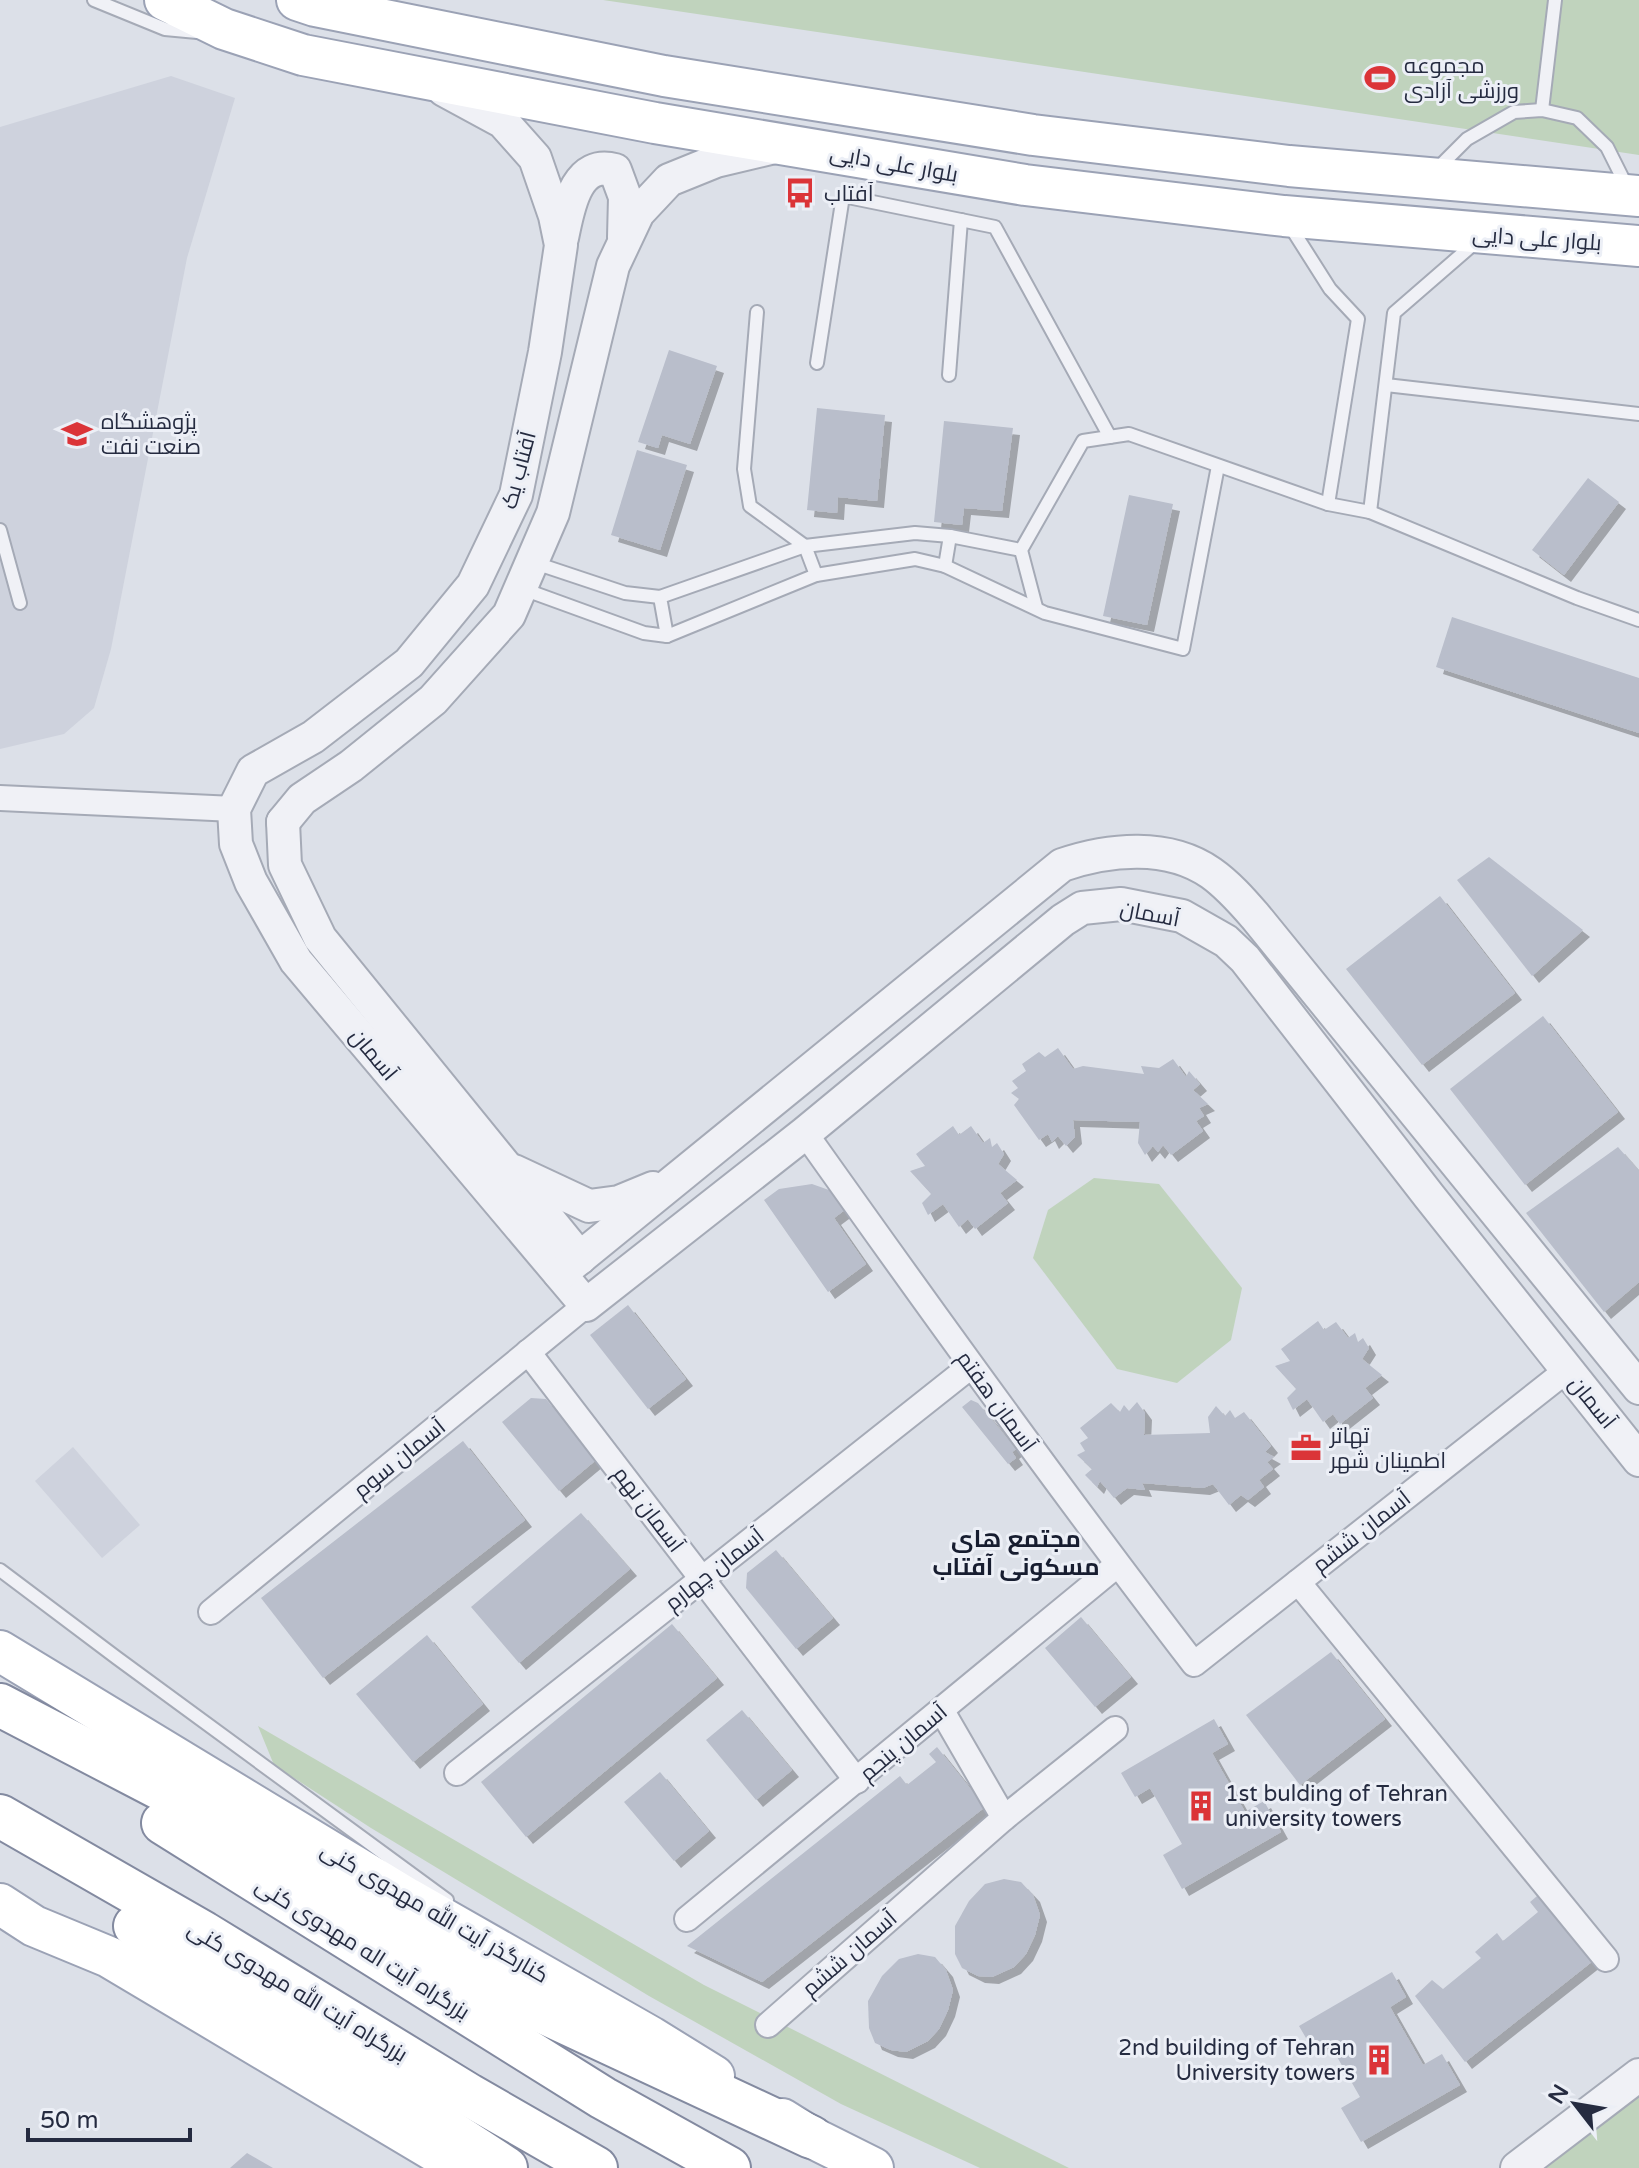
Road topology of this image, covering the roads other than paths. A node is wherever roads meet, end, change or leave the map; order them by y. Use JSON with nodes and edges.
{"nodes":[{"id":1,"x":94,"y":0,"type":"edge"},
{"id":2,"x":165,"y":0,"type":"edge"},
{"id":3,"x":297,"y":0,"type":"edge"},
{"id":4,"x":1555,"y":0,"type":"edge"},
{"id":5,"x":253,"y":38,"type":"junction"},
{"id":6,"x":424,"y":79,"type":"junction"},
{"id":7,"x":1542,"y":110,"type":"junction"},
{"id":8,"x":786,"y":145,"type":"junction"},
{"id":9,"x":1428,"y":178,"type":"junction"},
{"id":10,"x":1635,"y":196,"type":"edge"},
{"id":11,"x":1284,"y":216,"type":"junction"},
{"id":12,"x":961,"y":220,"type":"junction"},
{"id":13,"x":1484,"y":234,"type":"junction"},
{"id":14,"x":623,"y":244,"type":"junction"},
{"id":15,"x":561,"y":245,"type":"junction"},
{"id":16,"x":1639,"y":246,"type":"edge"},
{"id":17,"x":757,"y":312,"type":"dead end"},
{"id":18,"x":817,"y":363,"type":"dead end"},
{"id":19,"x":949,"y":375,"type":"dead end"},
{"id":20,"x":1386,"y":385,"type":"junction"},
{"id":21,"x":1639,"y":414,"type":"edge"},
{"id":22,"x":1110,"y":437,"type":"junction"},
{"id":23,"x":1218,"y":466,"type":"junction"},
{"id":24,"x":1328,"y":504,"type":"junction"},
{"id":25,"x":1370,"y":512,"type":"junction"},
{"id":26,"x":0,"y":530,"type":"edge"},
{"id":27,"x":950,"y":536,"type":"junction"},
{"id":28,"x":805,"y":546,"type":"junction"},
{"id":29,"x":1021,"y":550,"type":"junction"},
{"id":30,"x":945,"y":566,"type":"junction"},
{"id":31,"x":526,"y":575,"type":"junction"},
{"id":32,"x":816,"y":575,"type":"junction"},
{"id":33,"x":660,"y":597,"type":"junction"},
{"id":34,"x":20,"y":603,"type":"dead end"},
{"id":35,"x":1036,"y":607,"type":"junction"},
{"id":36,"x":1639,"y":620,"type":"edge"},
{"id":37,"x":667,"y":636,"type":"junction"},
{"id":38,"x":0,"y":798,"type":"edge"},
{"id":39,"x":234,"y":809,"type":"junction"},
{"id":40,"x":283,"y":822,"type":"junction"},
{"id":41,"x":805,"y":1133,"type":"junction"},
{"id":42,"x":507,"y":1168,"type":"junction"},
{"id":43,"x":678,"y":1178,"type":"junction"},
{"id":44,"x":570,"y":1266,"type":"junction"},
{"id":45,"x":586,"y":1305,"type":"junction"},
{"id":46,"x":528,"y":1352,"type":"junction"},
{"id":47,"x":971,"y":1366,"type":"junction"},
{"id":48,"x":1567,"y":1370,"type":"junction"},
{"id":49,"x":1639,"y":1388,"type":"edge"},
{"id":50,"x":1639,"y":1460,"type":"edge"},
{"id":51,"x":1117,"y":1565,"type":"junction"},
{"id":52,"x":0,"y":1570,"type":"edge"},
{"id":53,"x":702,"y":1579,"type":"junction"},
{"id":54,"x":1298,"y":1582,"type":"junction"},
{"id":55,"x":211,"y":1612,"type":"dead end"},
{"id":56,"x":0,"y":1651,"type":"edge"},
{"id":57,"x":1194,"y":1664,"type":"joint"},
{"id":58,"x":0,"y":1705,"type":"edge"},
{"id":59,"x":942,"y":1711,"type":"junction"},
{"id":60,"x":0,"y":1721,"type":"edge"},
{"id":61,"x":1115,"y":1729,"type":"dead end"},
{"id":62,"x":457,"y":1773,"type":"dead end"},
{"id":63,"x":857,"y":1781,"type":"junction"},
{"id":64,"x":4,"y":1818,"type":"edge"},
{"id":65,"x":1004,"y":1818,"type":"junction"},
{"id":66,"x":0,"y":1904,"type":"edge"},
{"id":67,"x":456,"y":1906,"type":"dead end"},
{"id":68,"x":469,"y":1916,"type":"dead end"},
{"id":69,"x":687,"y":1919,"type":"dead end"},
{"id":70,"x":494,"y":1947,"type":"junction"},
{"id":71,"x":1606,"y":1959,"type":"dead end"},
{"id":72,"x":768,"y":2025,"type":"dead end"},
{"id":73,"x":1639,"y":2075,"type":"edge"},
{"id":74,"x":811,"y":2137,"type":"junction"},
{"id":75,"x":463,"y":2168,"type":"edge"},
{"id":76,"x":506,"y":2168,"type":"edge"},
{"id":77,"x":596,"y":2168,"type":"edge"},
{"id":78,"x":729,"y":2168,"type":"edge"},
{"id":79,"x":873,"y":2168,"type":"edge"},
{"id":80,"x":1517,"y":2168,"type":"edge"}],
"edges":[{"from":1,"to":5,"type":"lane"},
{"from":2,"to":5,"type":"main road","name":"بلوار علی دایی"},
{"from":3,"to":9,"type":"main road"},
{"from":4,"to":7,"type":"lane"},
{"from":5,"to":6,"type":"main road","name":"بلوار علی دایی"},
{"from":6,"to":8,"type":"main road","name":"بلوار علی دایی"},
{"from":6,"to":15,"type":"street","name":"آفتاب یک"},
{"from":7,"to":9,"type":"lane"},
{"from":7,"to":10,"type":"lane"},
{"from":8,"to":11,"type":"main road","name":"بلوار علی دایی"},
{"from":8,"to":14,"type":"street","name":"آفتاب یک"},
{"from":9,"to":10,"type":"main road"},
{"from":11,"to":13,"type":"main road","name":"بلوار علی دایی"},
{"from":11,"to":24,"type":"lane"},
{"from":12,"to":18,"type":"lane"},
{"from":12,"to":19,"type":"lane"},
{"from":12,"to":22,"type":"lane"},
{"from":13,"to":16,"type":"main road","name":"بلوار علی دایی"},
{"from":13,"to":20,"type":"lane"},
{"from":14,"to":15,"type":"street"},
{"from":14,"to":31,"type":"street","name":"آفتاب یک"},
{"from":15,"to":39,"type":"street","name":"آفتاب یک"},
{"from":17,"to":28,"type":"lane"},
{"from":20,"to":21,"type":"lane"},
{"from":20,"to":25,"type":"lane"},
{"from":22,"to":23,"type":"lane"},
{"from":22,"to":29,"type":"lane"},
{"from":23,"to":24,"type":"lane"},
{"from":23,"to":35,"type":"lane"},
{"from":24,"to":25,"type":"lane"},
{"from":25,"to":36,"type":"lane"},
{"from":26,"to":34,"type":"lane"},
{"from":27,"to":28,"type":"lane"},
{"from":27,"to":29,"type":"lane"},
{"from":27,"to":30,"type":"lane"},
{"from":28,"to":32,"type":"lane"},
{"from":28,"to":33,"type":"lane"},
{"from":29,"to":35,"type":"lane"},
{"from":30,"to":32,"type":"lane"},
{"from":30,"to":35,"type":"lane"},
{"from":31,"to":33,"type":"lane"},
{"from":31,"to":37,"type":"lane"},
{"from":31,"to":40,"type":"street","name":"آفتاب یک"},
{"from":32,"to":37,"type":"lane"},
{"from":33,"to":37,"type":"lane"},
{"from":38,"to":39,"type":"street"},
{"from":39,"to":40,"type":"street"},
{"from":39,"to":44,"type":"street","name":"آسمان"},
{"from":40,"to":42,"type":"street","name":"آسمان"},
{"from":41,"to":45,"type":"street","name":"آسمان"},
{"from":41,"to":47,"type":"street","name":"آسمان هفتم"},
{"from":41,"to":48,"type":"street","name":"آسمان"},
{"from":42,"to":43,"type":"street"},
{"from":42,"to":44,"type":"street","name":"آسمان"},
{"from":43,"to":44,"type":"street","name":"آسمان"},
{"from":43,"to":49,"type":"street","name":"آسمان"},
{"from":44,"to":45,"type":"street","name":"آسمان"},
{"from":45,"to":46,"type":"street","name":"آسمان سوم"},
{"from":46,"to":53,"type":"street","name":"آسمان نهم"},
{"from":46,"to":55,"type":"street","name":"آسمان سوم"},
{"from":47,"to":51,"type":"street","name":"آسمان هفتم"},
{"from":47,"to":53,"type":"street","name":"آسمان چهارم"},
{"from":48,"to":50,"type":"street","name":"آسمان"},
{"from":48,"to":54,"type":"street","name":"آسمان ششم"},
{"from":51,"to":57,"type":"street","name":"آسمان هفتم"},
{"from":51,"to":59,"type":"street","name":"آسمان پنجم"},
{"from":52,"to":67,"type":"lane"},
{"from":53,"to":62,"type":"street","name":"آسمان چهارم"},
{"from":53,"to":63,"type":"street","name":"آسمان نهم"},
{"from":54,"to":57,"type":"street","name":"آسمان ششم"},
{"from":54,"to":71,"type":"street"},
{"from":56,"to":70,"type":"main road","name":"کنارگذر آیت الله مهدوی کنی"},
{"from":58,"to":74,"type":"highway"},
{"from":59,"to":63,"type":"street","name":"آسمان پنجم"},
{"from":59,"to":65,"type":"street"},
{"from":60,"to":78,"type":"highway","name":"بزرگراه آیت اله مهدوی کنی"},
{"from":61,"to":65,"type":"street","name":"آسمان ششم"},
{"from":63,"to":69,"type":"street","name":"آسمان پنجم"},
{"from":64,"to":76,"type":"highway"},
{"from":64,"to":77,"type":"highway","name":"بزرگراه آیت الله مهدوی کنی"},
{"from":65,"to":72,"type":"street","name":"آسمان ششم"},
{"from":66,"to":75,"type":"main road"},
{"from":68,"to":70,"type":"lane"},
{"from":70,"to":74,"type":"main road","name":"کنارگذر آیت الله مهدوی کنی"},
{"from":73,"to":80,"type":"street"},
{"from":74,"to":79,"type":"main road","name":"کنارگذر آیت الله مهدوی کنی"}]}
